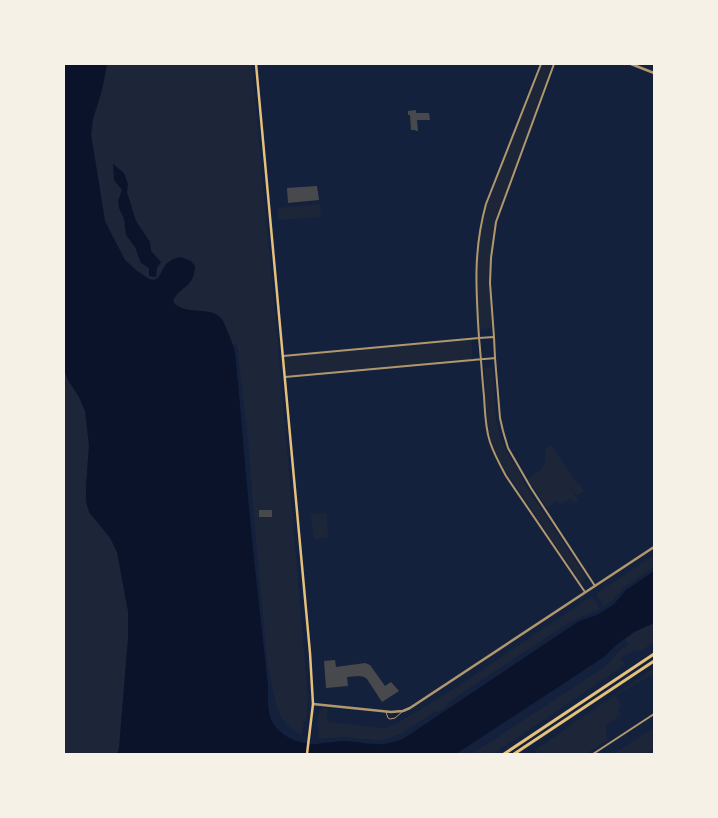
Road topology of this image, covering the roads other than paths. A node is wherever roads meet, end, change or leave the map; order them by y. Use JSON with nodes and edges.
{"nodes":[{"id":1,"x":256,"y":64,"type":"edge"},
{"id":2,"x":540,"y":64,"type":"edge"},
{"id":3,"x":554,"y":64,"type":"edge"},
{"id":4,"x":631,"y":64,"type":"edge"},
{"id":5,"x":654,"y":73,"type":"edge"},
{"id":6,"x":494,"y":337,"type":"junction"},
{"id":7,"x":479,"y":338,"type":"junction"},
{"id":8,"x":282,"y":356,"type":"junction"},
{"id":9,"x":495,"y":358,"type":"junction"},
{"id":10,"x":481,"y":359,"type":"junction"},
{"id":11,"x":284,"y":377,"type":"junction"},
{"id":12,"x":654,"y":547,"type":"edge"},
{"id":13,"x":595,"y":586,"type":"junction"},
{"id":14,"x":585,"y":593,"type":"junction"},
{"id":15,"x":654,"y":654,"type":"edge"},
{"id":16,"x":654,"y":661,"type":"edge"},
{"id":17,"x":313,"y":704,"type":"junction"},
{"id":18,"x":403,"y":710,"type":"junction"},
{"id":19,"x":386,"y":711,"type":"junction"},
{"id":20,"x":654,"y":714,"type":"edge"},
{"id":21,"x":307,"y":754,"type":"edge"},
{"id":22,"x":504,"y":754,"type":"edge"},
{"id":23,"x":514,"y":754,"type":"edge"},
{"id":24,"x":593,"y":754,"type":"edge"}],
"edges":[{"from":1,"to":8,"type":"main road"},
{"from":2,"to":7,"type":"street"},
{"from":3,"to":6,"type":"street"},
{"from":4,"to":5,"type":"street"},
{"from":6,"to":7,"type":"street"},
{"from":6,"to":9,"type":"street"},
{"from":7,"to":8,"type":"street"},
{"from":7,"to":10,"type":"street"},
{"from":8,"to":11,"type":"main road"},
{"from":9,"to":10,"type":"street"},
{"from":9,"to":13,"type":"street"},
{"from":10,"to":11,"type":"street"},
{"from":10,"to":14,"type":"street"},
{"from":11,"to":17,"type":"main road"},
{"from":12,"to":13,"type":"street"},
{"from":13,"to":14,"type":"street"},
{"from":14,"to":18,"type":"street"},
{"from":15,"to":22,"type":"highway"},
{"from":16,"to":23,"type":"highway"},
{"from":17,"to":19,"type":"street"},
{"from":17,"to":21,"type":"main road"},
{"from":18,"to":19,"type":"street"},
{"from":18,"to":19,"type":"lane"},
{"from":20,"to":24,"type":"street"}]}
